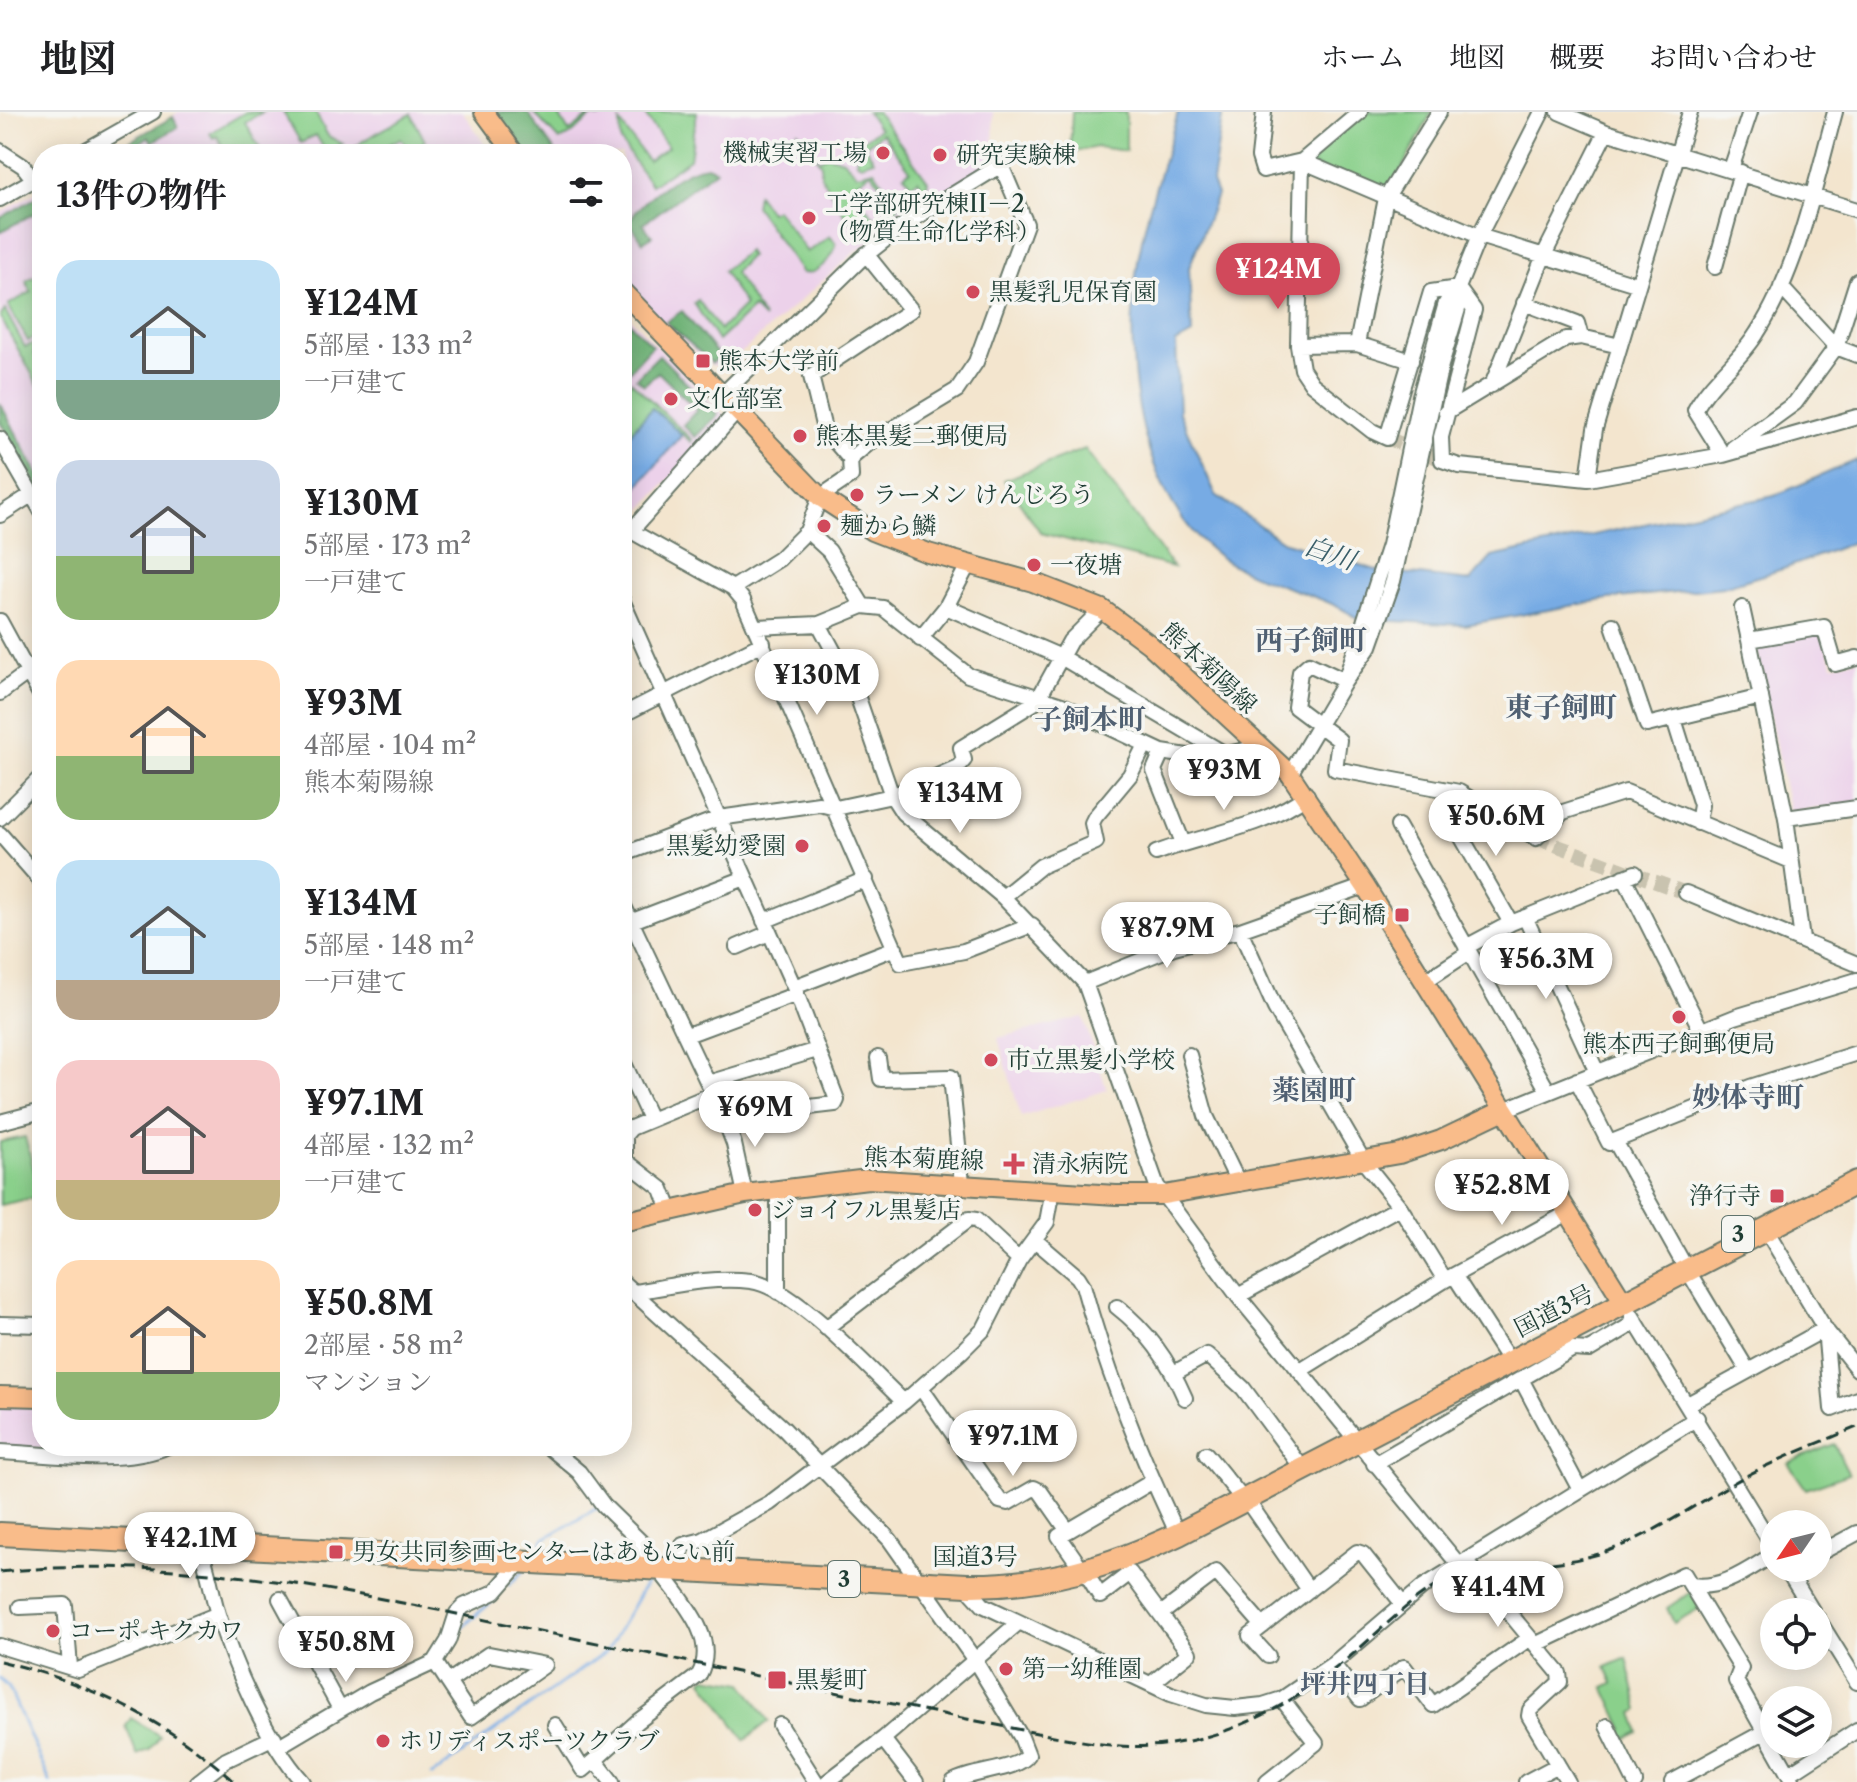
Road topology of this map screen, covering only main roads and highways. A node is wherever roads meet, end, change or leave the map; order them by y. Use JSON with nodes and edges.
{"nodes":[{"id":1,"x":484,"y":112,"type":"edge"},
{"id":2,"x":508,"y":144,"type":"edge"},
{"id":3,"x":632,"y":301,"type":"edge"},
{"id":4,"x":1504,"y":1110,"type":"junction"},
{"id":5,"x":1852,"y":1177,"type":"edge"},
{"id":6,"x":632,"y":1220,"type":"edge"},
{"id":7,"x":1686,"y":1267,"type":"junction"},
{"id":8,"x":1627,"y":1308,"type":"junction"},
{"id":9,"x":0,"y":1396,"type":"edge"},
{"id":10,"x":32,"y":1397,"type":"edge"},
{"id":11,"x":1352,"y":1438,"type":"junction"},
{"id":12,"x":1241,"y":1496,"type":"junction"},
{"id":13,"x":0,"y":1522,"type":"edge"},
{"id":14,"x":0,"y":1534,"type":"edge"},
{"id":15,"x":198,"y":1539,"type":"junction"},
{"id":16,"x":661,"y":1563,"type":"junction"},
{"id":17,"x":1081,"y":1566,"type":"junction"},
{"id":18,"x":925,"y":1576,"type":"junction"}],
"edges":[{"from":1,"to":2,"type":"main road"},
{"from":3,"to":4,"type":"main road","name":"熊本菊陽線"},
{"from":4,"to":6,"type":"main road","name":"熊本菊鹿線"},
{"from":4,"to":8,"type":"main road","name":"熊本菊陽線"},
{"from":5,"to":7,"type":"highway","name":"国道3号","number":"3"},
{"from":5,"to":7,"type":"highway","name":"国道3号","number":"3"},
{"from":7,"to":8,"type":"highway","name":"国道3号","number":"3"},
{"from":8,"to":11,"type":"highway","name":"国道3号","number":"3"},
{"from":8,"to":11,"type":"highway","name":"国道3号","number":"3"},
{"from":9,"to":10,"type":"main road"},
{"from":11,"to":12,"type":"highway","name":"国道3号","number":"3"},
{"from":11,"to":12,"type":"highway","name":"国道3号","number":"3"},
{"from":12,"to":17,"type":"highway","name":"国道3号","number":"3"},
{"from":12,"to":17,"type":"highway","name":"国道3号","number":"3"},
{"from":13,"to":15,"type":"highway","name":"国道3号","number":"3"},
{"from":14,"to":15,"type":"highway","name":"国道3号","number":"3"},
{"from":15,"to":16,"type":"highway","name":"国道3号","number":"3"},
{"from":15,"to":16,"type":"highway","name":"国道3号","number":"3"},
{"from":16,"to":18,"type":"highway","name":"国道3号","number":"3"},
{"from":17,"to":18,"type":"highway","name":"国道3号","number":"3"},
{"from":17,"to":18,"type":"highway","name":"国道3号","number":"3"}]}
